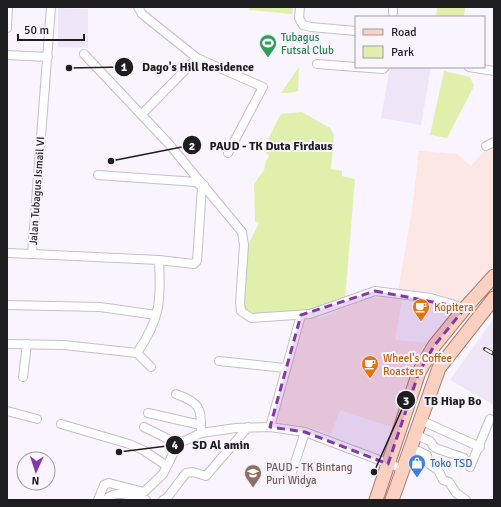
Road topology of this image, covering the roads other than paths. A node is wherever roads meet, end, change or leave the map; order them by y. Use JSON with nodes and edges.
{"nodes":[{"id":1,"x":8,"y":7,"type":"edge"},
{"id":2,"x":51,"y":7,"type":"edge"},
{"id":3,"x":138,"y":7,"type":"edge"},
{"id":4,"x":300,"y":7,"type":"edge"},
{"id":5,"x":7,"y":28,"type":"edge"},
{"id":6,"x":355,"y":31,"type":"edge"},
{"id":7,"x":84,"y":54,"type":"dead end"},
{"id":8,"x":7,"y":55,"type":"edge"},
{"id":9,"x":48,"y":57,"type":"junction"},
{"id":10,"x":198,"y":58,"type":"junction"},
{"id":11,"x":318,"y":64,"type":"dead end"},
{"id":12,"x":355,"y":67,"type":"edge"},
{"id":13,"x":370,"y":68,"type":"edge"},
{"id":14,"x":384,"y":68,"type":"edge"},
{"id":15,"x":476,"y":68,"type":"edge"},
{"id":16,"x":494,"y":71,"type":"edge"},
{"id":17,"x":142,"y":114,"type":"junction"},
{"id":18,"x":494,"y":142,"type":"edge"},
{"id":19,"x":486,"y":146,"type":"dead end"},
{"id":20,"x":228,"y":153,"type":"dead end"},
{"id":21,"x":98,"y":175,"type":"dead end"},
{"id":22,"x":203,"y":186,"type":"junction"},
{"id":23,"x":7,"y":253,"type":"edge"},
{"id":24,"x":32,"y":254,"type":"junction"},
{"id":25,"x":159,"y":260,"type":"junction"},
{"id":26,"x":494,"y":276,"type":"edge"},
{"id":27,"x":494,"y":298,"type":"edge"},
{"id":28,"x":7,"y":305,"type":"edge"},
{"id":29,"x":465,"y":308,"type":"junction"},
{"id":30,"x":156,"y":315,"type":"junction"},
{"id":31,"x":301,"y":315,"type":"junction"},
{"id":32,"x":7,"y":344,"type":"edge"},
{"id":33,"x":26,"y":344,"type":"junction"},
{"id":34,"x":137,"y":353,"type":"junction"},
{"id":35,"x":219,"y":361,"type":"dead end"},
{"id":36,"x":152,"y":367,"type":"dead end"},
{"id":37,"x":285,"y":368,"type":"junction"},
{"id":38,"x":419,"y":372,"type":"junction"},
{"id":39,"x":23,"y":377,"type":"dead end"},
{"id":40,"x":434,"y":380,"type":"junction"},
{"id":41,"x":176,"y":394,"type":"dead end"},
{"id":42,"x":7,"y":411,"type":"edge"},
{"id":43,"x":148,"y":413,"type":"dead end"},
{"id":44,"x":37,"y":419,"type":"dead end"},
{"id":45,"x":490,"y":419,"type":"dead end"},
{"id":46,"x":420,"y":420,"type":"junction"},
{"id":47,"x":61,"y":424,"type":"dead end"},
{"id":48,"x":144,"y":427,"type":"dead end"},
{"id":49,"x":248,"y":427,"type":"junction"},
{"id":50,"x":270,"y":427,"type":"junction"},
{"id":51,"x":201,"y":429,"type":"junction"},
{"id":52,"x":305,"y":432,"type":"junction"},
{"id":53,"x":414,"y":434,"type":"junction"},
{"id":54,"x":178,"y":444,"type":"junction"},
{"id":55,"x":410,"y":447,"type":"junction"},
{"id":56,"x":480,"y":447,"type":"junction"},
{"id":57,"x":464,"y":458,"type":"dead end"},
{"id":58,"x":388,"y":464,"type":"junction"},
{"id":59,"x":167,"y":466,"type":"junction"},
{"id":60,"x":470,"y":467,"type":"dead end"},
{"id":61,"x":403,"y":469,"type":"junction"},
{"id":62,"x":291,"y":475,"type":"dead end"},
{"id":63,"x":104,"y":485,"type":"junction"},
{"id":64,"x":165,"y":499,"type":"edge"},
{"id":65,"x":94,"y":500,"type":"edge"},
{"id":66,"x":98,"y":500,"type":"edge"},
{"id":67,"x":106,"y":500,"type":"edge"},
{"id":68,"x":146,"y":500,"type":"edge"},
{"id":69,"x":376,"y":500,"type":"edge"},
{"id":70,"x":392,"y":500,"type":"edge"},
{"id":71,"x":466,"y":500,"type":"edge"}],
"edges":[{"from":1,"to":5,"type":"street"},
{"from":2,"to":9,"type":"street","name":"Jalan Tubagus Ismail VI"},
{"from":3,"to":10,"type":"street"},
{"from":4,"to":6,"type":"street"},
{"from":7,"to":17,"type":"street"},
{"from":8,"to":9,"type":"street"},
{"from":9,"to":24,"type":"street","name":"Jalan Tubagus Ismail VI"},
{"from":10,"to":17,"type":"street"},
{"from":10,"to":20,"type":"street"},
{"from":11,"to":12,"type":"street"},
{"from":13,"to":14,"type":"street"},
{"from":15,"to":16,"type":"street"},
{"from":17,"to":22,"type":"street"},
{"from":18,"to":19,"type":"street"},
{"from":21,"to":22,"type":"street"},
{"from":22,"to":25,"type":"street","name":"Jalan Tubagus Ismail VI"},
{"from":22,"to":31,"type":"street"},
{"from":23,"to":24,"type":"street"},
{"from":24,"to":25,"type":"street","name":"Jalan Tubagus Ismail VI"},
{"from":25,"to":30,"type":"street"},
{"from":26,"to":29,"type":"main road"},
{"from":27,"to":40,"type":"main road"},
{"from":28,"to":30,"type":"street"},
{"from":29,"to":31,"type":"street"},
{"from":29,"to":38,"type":"main road"},
{"from":30,"to":34,"type":"street"},
{"from":31,"to":37,"type":"street"},
{"from":32,"to":33,"type":"street"},
{"from":33,"to":34,"type":"street"},
{"from":33,"to":39,"type":"street"},
{"from":34,"to":36,"type":"street"},
{"from":35,"to":37,"type":"street"},
{"from":37,"to":50,"type":"street"},
{"from":38,"to":40,"type":"main road"},
{"from":38,"to":58,"type":"main road"},
{"from":40,"to":46,"type":"main road"},
{"from":41,"to":51,"type":"street"},
{"from":42,"to":44,"type":"street"},
{"from":43,"to":51,"type":"street"},
{"from":45,"to":56,"type":"street"},
{"from":46,"to":53,"type":"main road"},
{"from":46,"to":56,"type":"street"},
{"from":47,"to":59,"type":"street"},
{"from":48,"to":54,"type":"street"},
{"from":49,"to":50,"type":"street"},
{"from":49,"to":51,"type":"street"},
{"from":49,"to":64,"type":"street"},
{"from":50,"to":52,"type":"street"},
{"from":51,"to":54,"type":"street"},
{"from":52,"to":58,"type":"street"},
{"from":52,"to":62,"type":"street"},
{"from":53,"to":55,"type":"main road"},
{"from":53,"to":57,"type":"street"},
{"from":54,"to":59,"type":"street"},
{"from":55,"to":61,"type":"main road"},
{"from":55,"to":71,"type":"street"},
{"from":56,"to":60,"type":"street"},
{"from":58,"to":61,"type":"street"},
{"from":58,"to":69,"type":"main road"},
{"from":59,"to":63,"type":"street"},
{"from":61,"to":70,"type":"main road"},
{"from":63,"to":65,"type":"street"},
{"from":63,"to":66,"type":"street"},
{"from":67,"to":68,"type":"street"}]}
